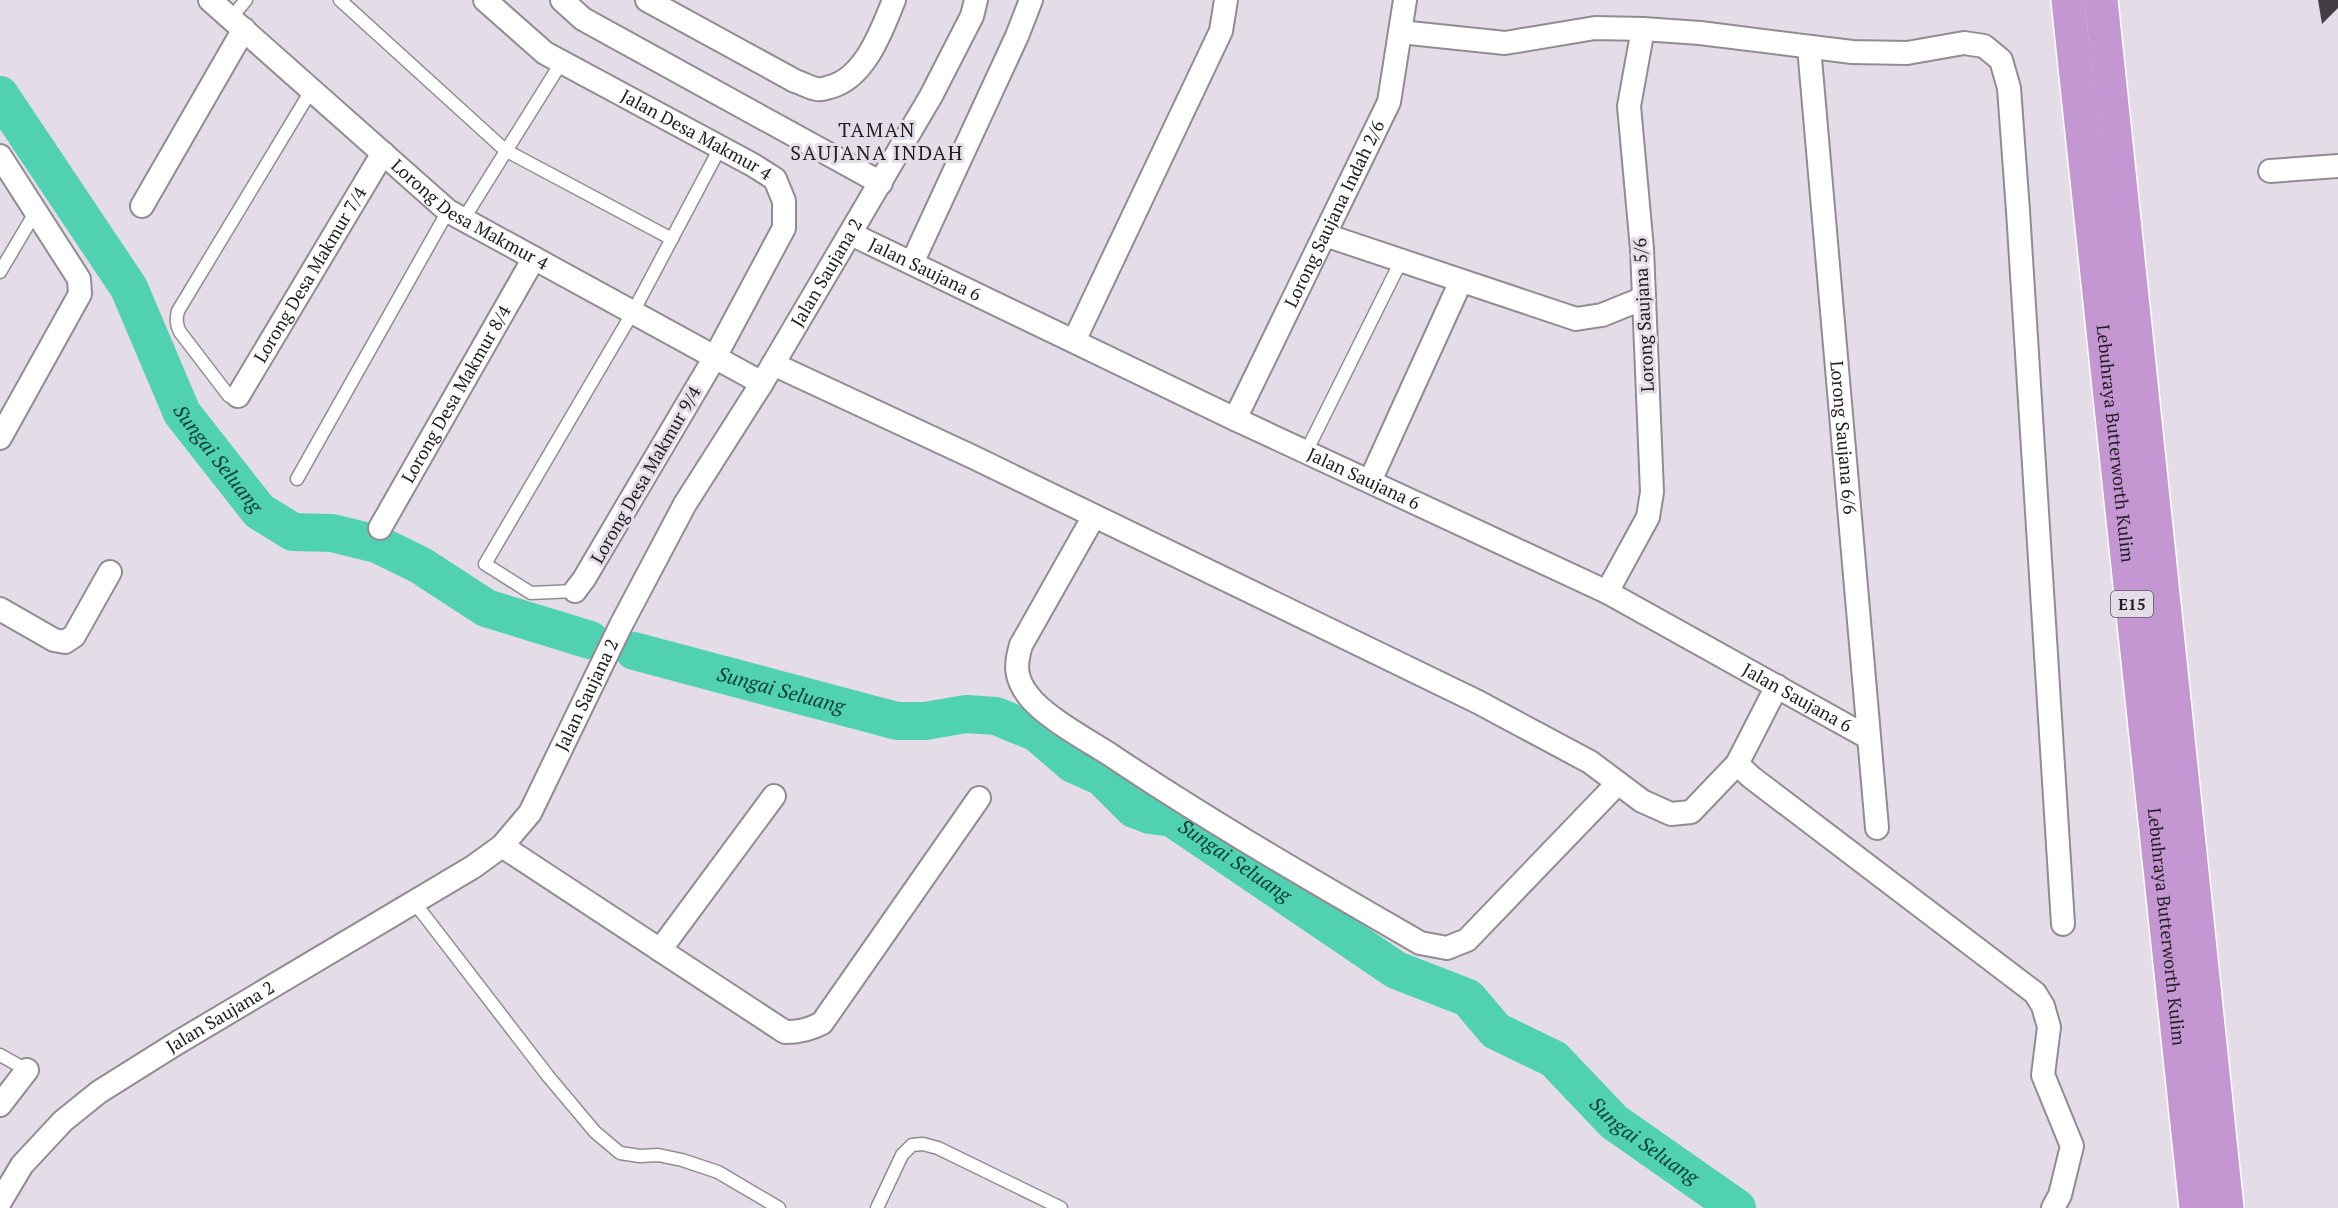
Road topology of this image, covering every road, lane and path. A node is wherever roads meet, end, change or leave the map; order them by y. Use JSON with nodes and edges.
{"nodes":[{"id":1,"x":210,"y":0,"type":"edge"},
{"id":2,"x":246,"y":0,"type":"edge"},
{"id":3,"x":340,"y":0,"type":"edge"},
{"id":4,"x":485,"y":0,"type":"edge"},
{"id":5,"x":562,"y":0,"type":"edge"},
{"id":6,"x":647,"y":0,"type":"edge"},
{"id":7,"x":894,"y":0,"type":"edge"},
{"id":8,"x":976,"y":0,"type":"edge"},
{"id":9,"x":1031,"y":0,"type":"edge"},
{"id":10,"x":1226,"y":0,"type":"edge"},
{"id":11,"x":1405,"y":0,"type":"edge"},
{"id":12,"x":2068,"y":0,"type":"edge"},
{"id":13,"x":2101,"y":0,"type":"edge"},
{"id":14,"x":237,"y":23,"type":"junction"},
{"id":15,"x":1643,"y":29,"type":"junction"},
{"id":16,"x":1400,"y":32,"type":"junction"},
{"id":17,"x":1809,"y":47,"type":"junction"},
{"id":18,"x":561,"y":63,"type":"junction"},
{"id":19,"x":312,"y":89,"type":"junction"},
{"id":20,"x":720,"y":148,"type":"junction"},
{"id":21,"x":505,"y":150,"type":"junction"},
{"id":22,"x":383,"y":153,"type":"junction"},
{"id":23,"x":0,"y":156,"type":"edge"},
{"id":24,"x":2338,"y":166,"type":"edge"},
{"id":25,"x":2270,"y":171,"type":"dead end"},
{"id":26,"x":881,"y":183,"type":"junction"},
{"id":27,"x":142,"y":206,"type":"dead end"},
{"id":28,"x":36,"y":211,"type":"junction"},
{"id":29,"x":456,"y":215,"type":"junction"},
{"id":30,"x":851,"y":234,"type":"junction"},
{"id":31,"x":1325,"y":235,"type":"junction"},
{"id":32,"x":672,"y":239,"type":"junction"},
{"id":33,"x":534,"y":258,"type":"junction"},
{"id":34,"x":1401,"y":261,"type":"junction"},
{"id":35,"x":912,"y":263,"type":"junction"},
{"id":36,"x":0,"y":272,"type":"edge"},
{"id":37,"x":1461,"y":281,"type":"junction"},
{"id":38,"x":1644,"y":298,"type":"junction"},
{"id":39,"x":633,"y":312,"type":"junction"},
{"id":40,"x":1074,"y":341,"type":"junction"},
{"id":41,"x":715,"y":357,"type":"junction"},
{"id":42,"x":767,"y":373,"type":"junction"},
{"id":43,"x":238,"y":396,"type":"joint"},
{"id":44,"x":1235,"y":419,"type":"junction"},
{"id":45,"x":0,"y":438,"type":"edge"},
{"id":46,"x":1306,"y":452,"type":"junction"},
{"id":47,"x":297,"y":479,"type":"dead end"},
{"id":48,"x":1370,"y":481,"type":"junction"},
{"id":49,"x":1094,"y":516,"type":"junction"},
{"id":50,"x":380,"y":528,"type":"dead end"},
{"id":51,"x":110,"y":572,"type":"dead end"},
{"id":52,"x":575,"y":591,"type":"joint"},
{"id":53,"x":1607,"y":591,"type":"junction"},
{"id":54,"x":0,"y":609,"type":"edge"},
{"id":55,"x":1777,"y":686,"type":"junction"},
{"id":56,"x":1869,"y":738,"type":"junction"},
{"id":57,"x":1737,"y":764,"type":"junction"},
{"id":58,"x":1618,"y":783,"type":"junction"},
{"id":59,"x":774,"y":796,"type":"dead end"},
{"id":60,"x":979,"y":798,"type":"dead end"},
{"id":61,"x":1876,"y":828,"type":"dead end"},
{"id":62,"x":502,"y":846,"type":"junction"},
{"id":63,"x":414,"y":902,"type":"junction"},
{"id":64,"x":2063,"y":924,"type":"dead end"},
{"id":65,"x":660,"y":950,"type":"junction"},
{"id":66,"x":0,"y":1054,"type":"edge"},
{"id":67,"x":27,"y":1070,"type":"joint"},
{"id":68,"x":0,"y":1105,"type":"edge"},
{"id":69,"x":0,"y":1203,"type":"edge"},
{"id":70,"x":779,"y":1208,"type":"edge"},
{"id":71,"x":877,"y":1208,"type":"edge"},
{"id":72,"x":1061,"y":1208,"type":"edge"},
{"id":73,"x":2053,"y":1208,"type":"edge"},
{"id":74,"x":2196,"y":1208,"type":"edge"},
{"id":75,"x":2227,"y":1208,"type":"edge"}],
"edges":[{"from":1,"to":14,"type":"street","name":"Lorong Desa Makmur 4"},
{"from":2,"to":14,"type":"lane"},
{"from":3,"to":21,"type":"lane"},
{"from":4,"to":18,"type":"street","name":"Jalan Desa Makmur 4"},
{"from":5,"to":26,"type":"street"},
{"from":6,"to":7,"type":"street"},
{"from":8,"to":26,"type":"street","name":"Jalan Saujana 2"},
{"from":9,"to":35,"type":"street"},
{"from":10,"to":40,"type":"street"},
{"from":11,"to":16,"type":"street","name":"Lorong Saujana Indah 2/6"},
{"from":12,"to":74,"type":"highway","name":"Lebuhraya Butterworth Kulim","number":"E15"},
{"from":13,"to":75,"type":"highway","name":"Lebuhraya Butterworth Kulim","number":"E15"},
{"from":14,"to":19,"type":"street","name":"Lorong Desa Makmur 4"},
{"from":14,"to":27,"type":"street"},
{"from":15,"to":16,"type":"street"},
{"from":15,"to":17,"type":"street"},
{"from":15,"to":38,"type":"street","name":"Lorong Saujana 5/6"},
{"from":16,"to":31,"type":"street","name":"Lorong Saujana Indah 2/6"},
{"from":17,"to":56,"type":"street","name":"Lorong Saujana 6/6"},
{"from":17,"to":64,"type":"street"},
{"from":18,"to":20,"type":"street","name":"Jalan Desa Makmur 4"},
{"from":18,"to":21,"type":"lane"},
{"from":19,"to":22,"type":"street","name":"Lorong Desa Makmur 4"},
{"from":19,"to":43,"type":"lane"},
{"from":20,"to":32,"type":"lane"},
{"from":20,"to":41,"type":"street","name":"Jalan Desa Makmur 4"},
{"from":21,"to":29,"type":"lane"},
{"from":21,"to":32,"type":"lane"},
{"from":22,"to":29,"type":"street","name":"Lorong Desa Makmur 4"},
{"from":22,"to":43,"type":"street","name":"Lorong Desa Makmur 7/4"},
{"from":23,"to":28,"type":"street"},
{"from":24,"to":25,"type":"street"},
{"from":26,"to":30,"type":"street","name":"Jalan Saujana 2"},
{"from":28,"to":36,"type":"lane"},
{"from":28,"to":45,"type":"street"},
{"from":29,"to":33,"type":"street","name":"Lorong Desa Makmur 4"},
{"from":29,"to":47,"type":"lane"},
{"from":30,"to":35,"type":"street","name":"Jalan Saujana 6"},
{"from":30,"to":42,"type":"street","name":"Jalan Saujana 2"},
{"from":31,"to":34,"type":"street"},
{"from":31,"to":44,"type":"street","name":"Lorong Saujana Indah 2/6"},
{"from":32,"to":39,"type":"lane"},
{"from":33,"to":39,"type":"street","name":"Lorong Desa Makmur 4"},
{"from":33,"to":50,"type":"street","name":"Lorong Desa Makmur 8/4"},
{"from":34,"to":37,"type":"street"},
{"from":34,"to":46,"type":"lane"},
{"from":35,"to":40,"type":"street","name":"Jalan Saujana 6"},
{"from":37,"to":38,"type":"street"},
{"from":37,"to":48,"type":"street"},
{"from":38,"to":53,"type":"street","name":"Lorong Saujana 5/6"},
{"from":39,"to":41,"type":"street","name":"Lorong Desa Makmur 4"},
{"from":39,"to":52,"type":"lane"},
{"from":40,"to":44,"type":"street","name":"Jalan Saujana 6"},
{"from":41,"to":42,"type":"street","name":"Lorong Desa Makmur 4"},
{"from":41,"to":52,"type":"street","name":"Lorong Desa Makmur 9/4"},
{"from":42,"to":49,"type":"street","name":"Lorong Desa Makmur 4"},
{"from":42,"to":62,"type":"street","name":"Jalan Saujana 2"},
{"from":44,"to":46,"type":"street","name":"Jalan Saujana 6"},
{"from":46,"to":48,"type":"street","name":"Jalan Saujana 6"},
{"from":48,"to":53,"type":"street","name":"Jalan Saujana 6"},
{"from":49,"to":58,"type":"street","name":"Lorong Desa Makmur 4"},
{"from":49,"to":58,"type":"street"},
{"from":51,"to":54,"type":"street"},
{"from":53,"to":55,"type":"street","name":"Jalan Saujana 6"},
{"from":55,"to":56,"type":"street","name":"Jalan Saujana 6"},
{"from":55,"to":57,"type":"street","name":"Lorong Desa Makmur 4"},
{"from":56,"to":61,"type":"street","name":"Lorong Saujana 6/6"},
{"from":57,"to":58,"type":"street","name":"Lorong Desa Makmur 4"},
{"from":57,"to":73,"type":"street"},
{"from":59,"to":65,"type":"street"},
{"from":60,"to":65,"type":"street"},
{"from":62,"to":63,"type":"street","name":"Jalan Saujana 2"},
{"from":62,"to":65,"type":"street"},
{"from":63,"to":69,"type":"street","name":"Jalan Saujana 2"},
{"from":63,"to":70,"type":"lane"},
{"from":66,"to":67,"type":"lane"},
{"from":67,"to":68,"type":"street"},
{"from":71,"to":72,"type":"lane"}]}
